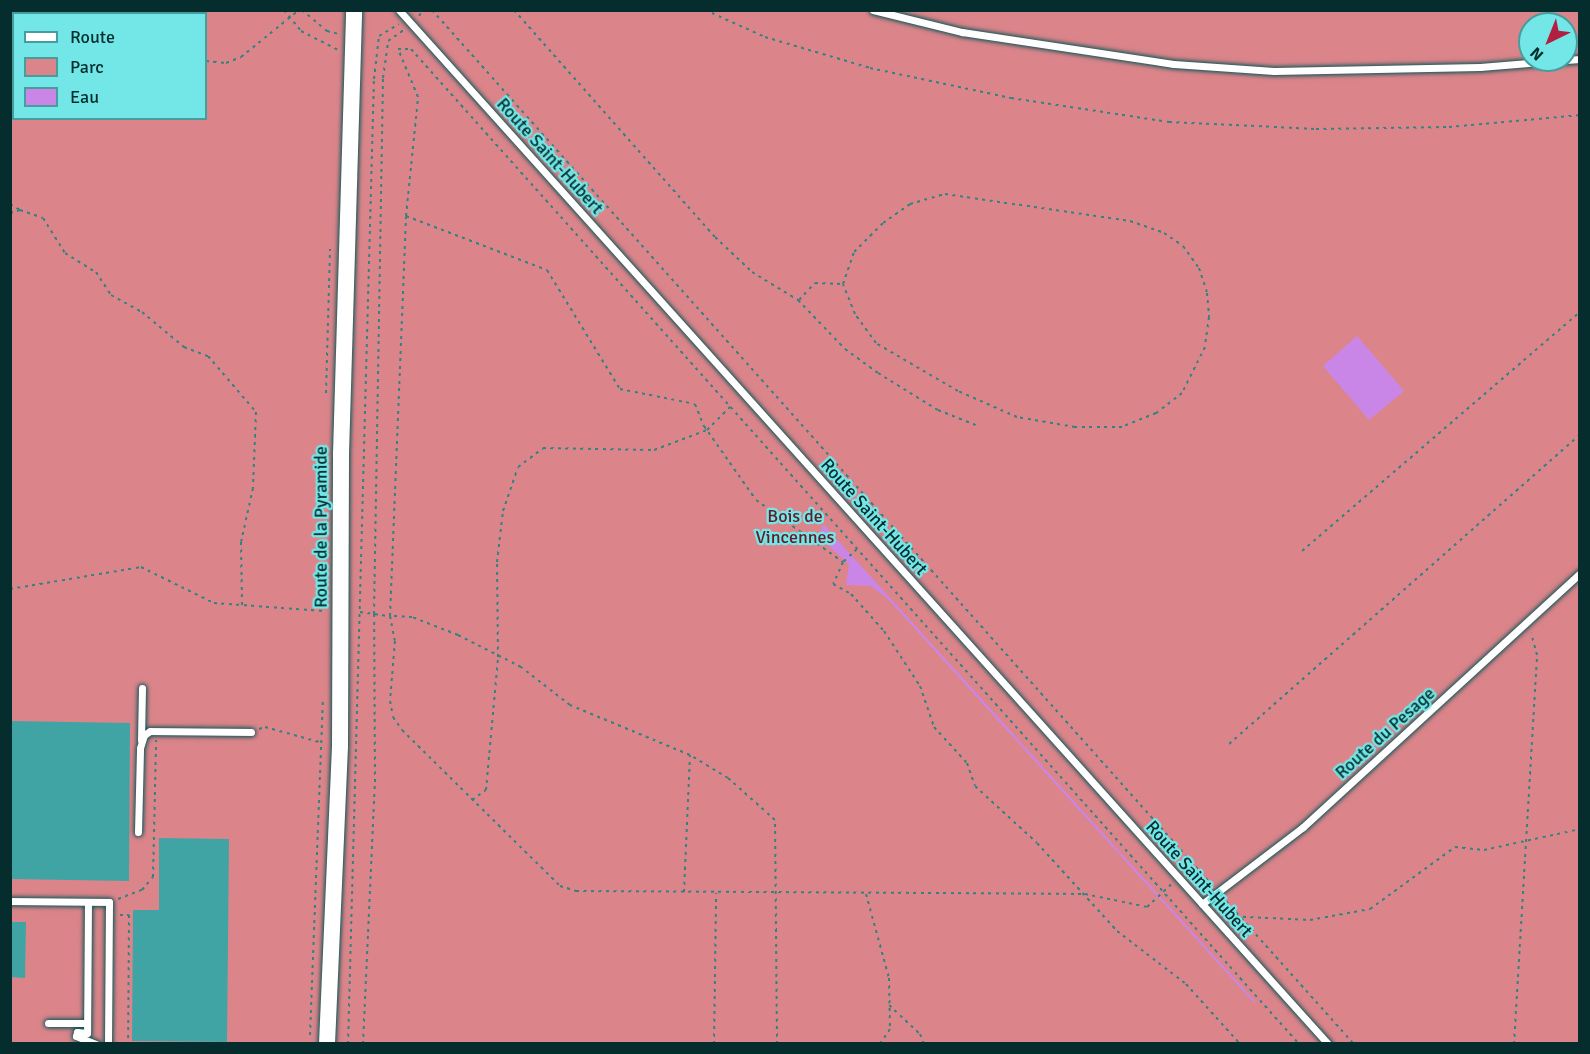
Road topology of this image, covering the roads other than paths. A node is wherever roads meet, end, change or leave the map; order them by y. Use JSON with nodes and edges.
{"nodes":[{"id":1,"x":354,"y":10,"type":"edge"},
{"id":2,"x":399,"y":10,"type":"edge"},
{"id":3,"x":873,"y":10,"type":"edge"},
{"id":4,"x":1518,"y":64,"type":"edge"},
{"id":5,"x":1580,"y":573,"type":"edge"},
{"id":6,"x":142,"y":688,"type":"dead end"},
{"id":7,"x":251,"y":732,"type":"road end"},
{"id":8,"x":141,"y":741,"type":"junction"},
{"id":9,"x":138,"y":832,"type":"dead end"},
{"id":10,"x":10,"y":901,"type":"edge"},
{"id":11,"x":88,"y":902,"type":"junction"},
{"id":12,"x":1202,"y":904,"type":"junction"},
{"id":13,"x":48,"y":1023,"type":"dead end"},
{"id":14,"x":87,"y":1023,"type":"junction"},
{"id":15,"x":96,"y":1044,"type":"edge"},
{"id":16,"x":108,"y":1044,"type":"edge"},
{"id":17,"x":327,"y":1044,"type":"edge"},
{"id":18,"x":1328,"y":1044,"type":"edge"}],
"edges":[{"from":1,"to":17,"type":"street","name":"Route de la Pyramide"},
{"from":2,"to":12,"type":"lane","name":"Route Saint-Hubert"},
{"from":3,"to":4,"type":"lane"},
{"from":5,"to":12,"type":"lane","name":"Route du Pesage"},
{"from":6,"to":8,"type":"lane"},
{"from":7,"to":8,"type":"lane"},
{"from":8,"to":9,"type":"lane"},
{"from":10,"to":11,"type":"lane"},
{"from":11,"to":14,"type":"lane"},
{"from":11,"to":16,"type":"lane"},
{"from":12,"to":18,"type":"lane","name":"Route Saint-Hubert"},
{"from":13,"to":14,"type":"lane"},
{"from":14,"to":15,"type":"lane"}]}
